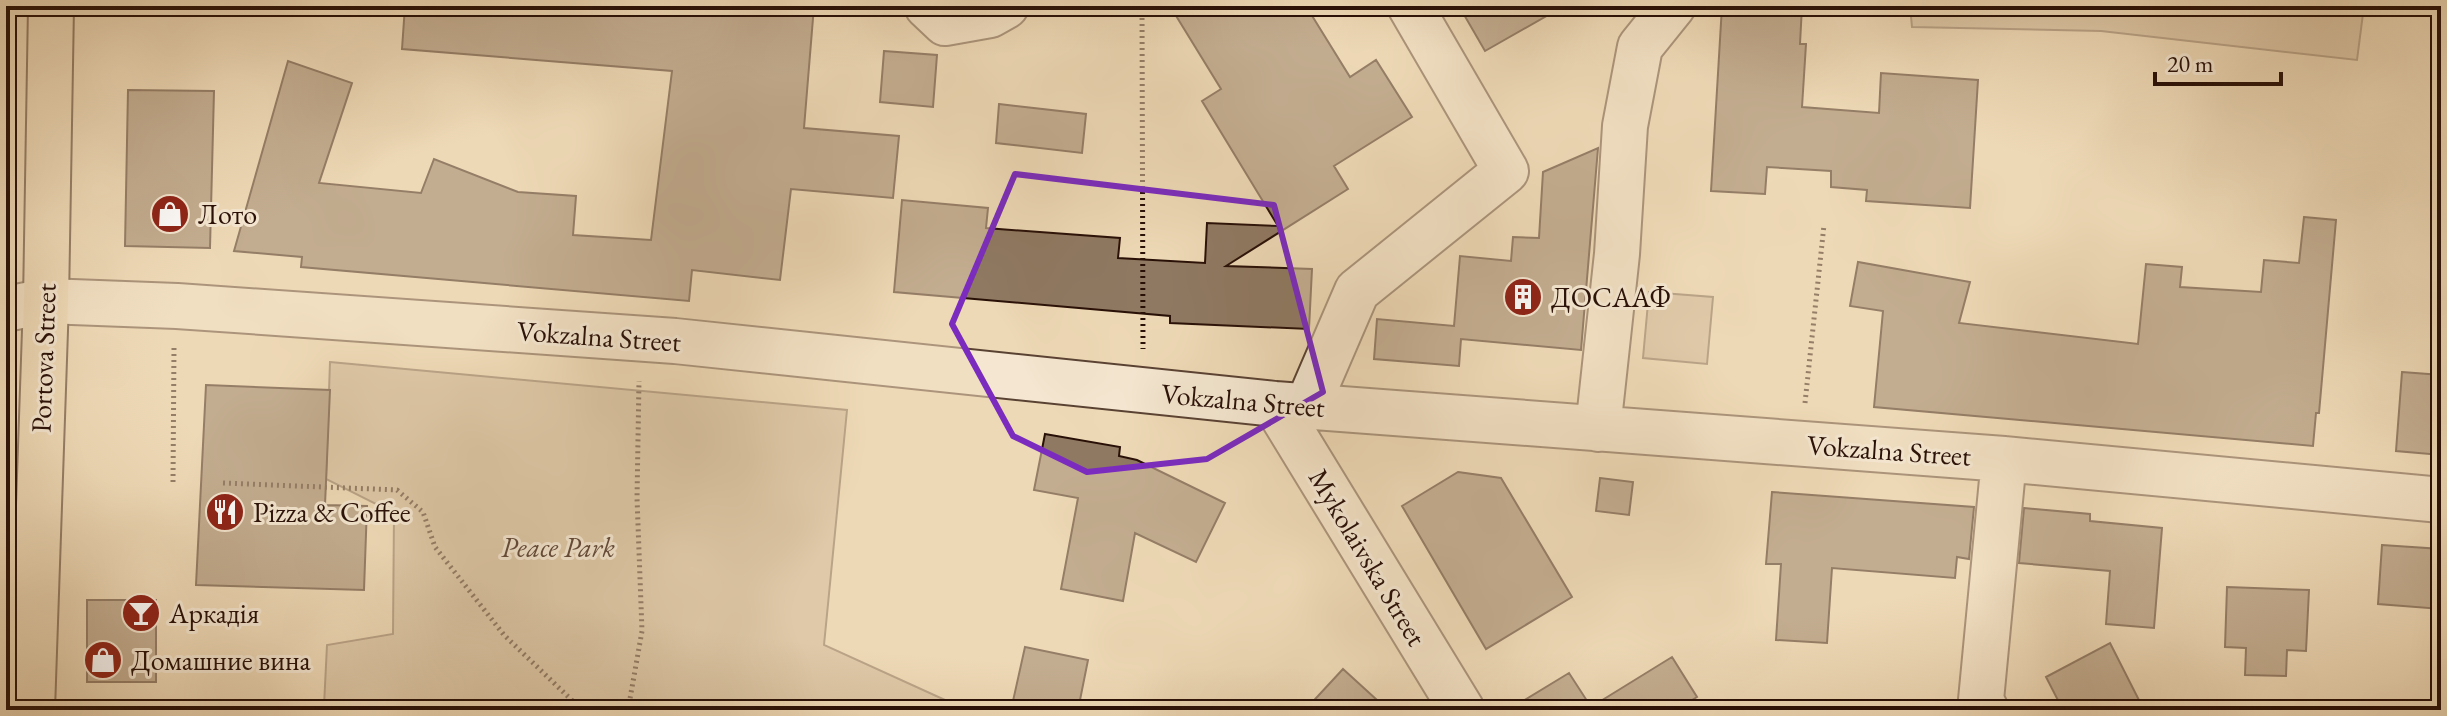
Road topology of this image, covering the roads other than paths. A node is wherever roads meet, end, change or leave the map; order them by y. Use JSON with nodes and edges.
{"nodes":[{"id":1,"x":51,"y":6,"type":"edge"},
{"id":2,"x":927,"y":6,"type":"edge"},
{"id":3,"x":1006,"y":6,"type":"edge"},
{"id":4,"x":1410,"y":6,"type":"edge"},
{"id":5,"x":1673,"y":6,"type":"edge"},
{"id":6,"x":26,"y":305,"type":"edge"},
{"id":7,"x":1291,"y":406,"type":"junction"},
{"id":8,"x":1598,"y":429,"type":"junction"},
{"id":9,"x":2004,"y":459,"type":"junction"},
{"id":10,"x":2441,"y":500,"type":"edge"},
{"id":11,"x":19,"y":641,"type":"edge"},
{"id":12,"x":32,"y":710,"type":"edge"},
{"id":13,"x":1462,"y":710,"type":"edge"},
{"id":14,"x":1986,"y":710,"type":"edge"}],
"edges":[{"from":1,"to":6,"type":"main road","name":"Portova Street"},
{"from":2,"to":3,"type":"street"},
{"from":4,"to":7,"type":"street"},
{"from":5,"to":8,"type":"street"},
{"from":6,"to":7,"type":"street","name":"Vokzalna Street"},
{"from":6,"to":11,"type":"main road","name":"Portova Street"},
{"from":7,"to":8,"type":"street","name":"Vokzalna Street"},
{"from":7,"to":13,"type":"street","name":"Mykolaivska Street"},
{"from":8,"to":9,"type":"street","name":"Vokzalna Street"},
{"from":9,"to":10,"type":"street","name":"Vokzalna Street"},
{"from":9,"to":14,"type":"street"},
{"from":11,"to":12,"type":"main road","name":"Portova Street"}]}
